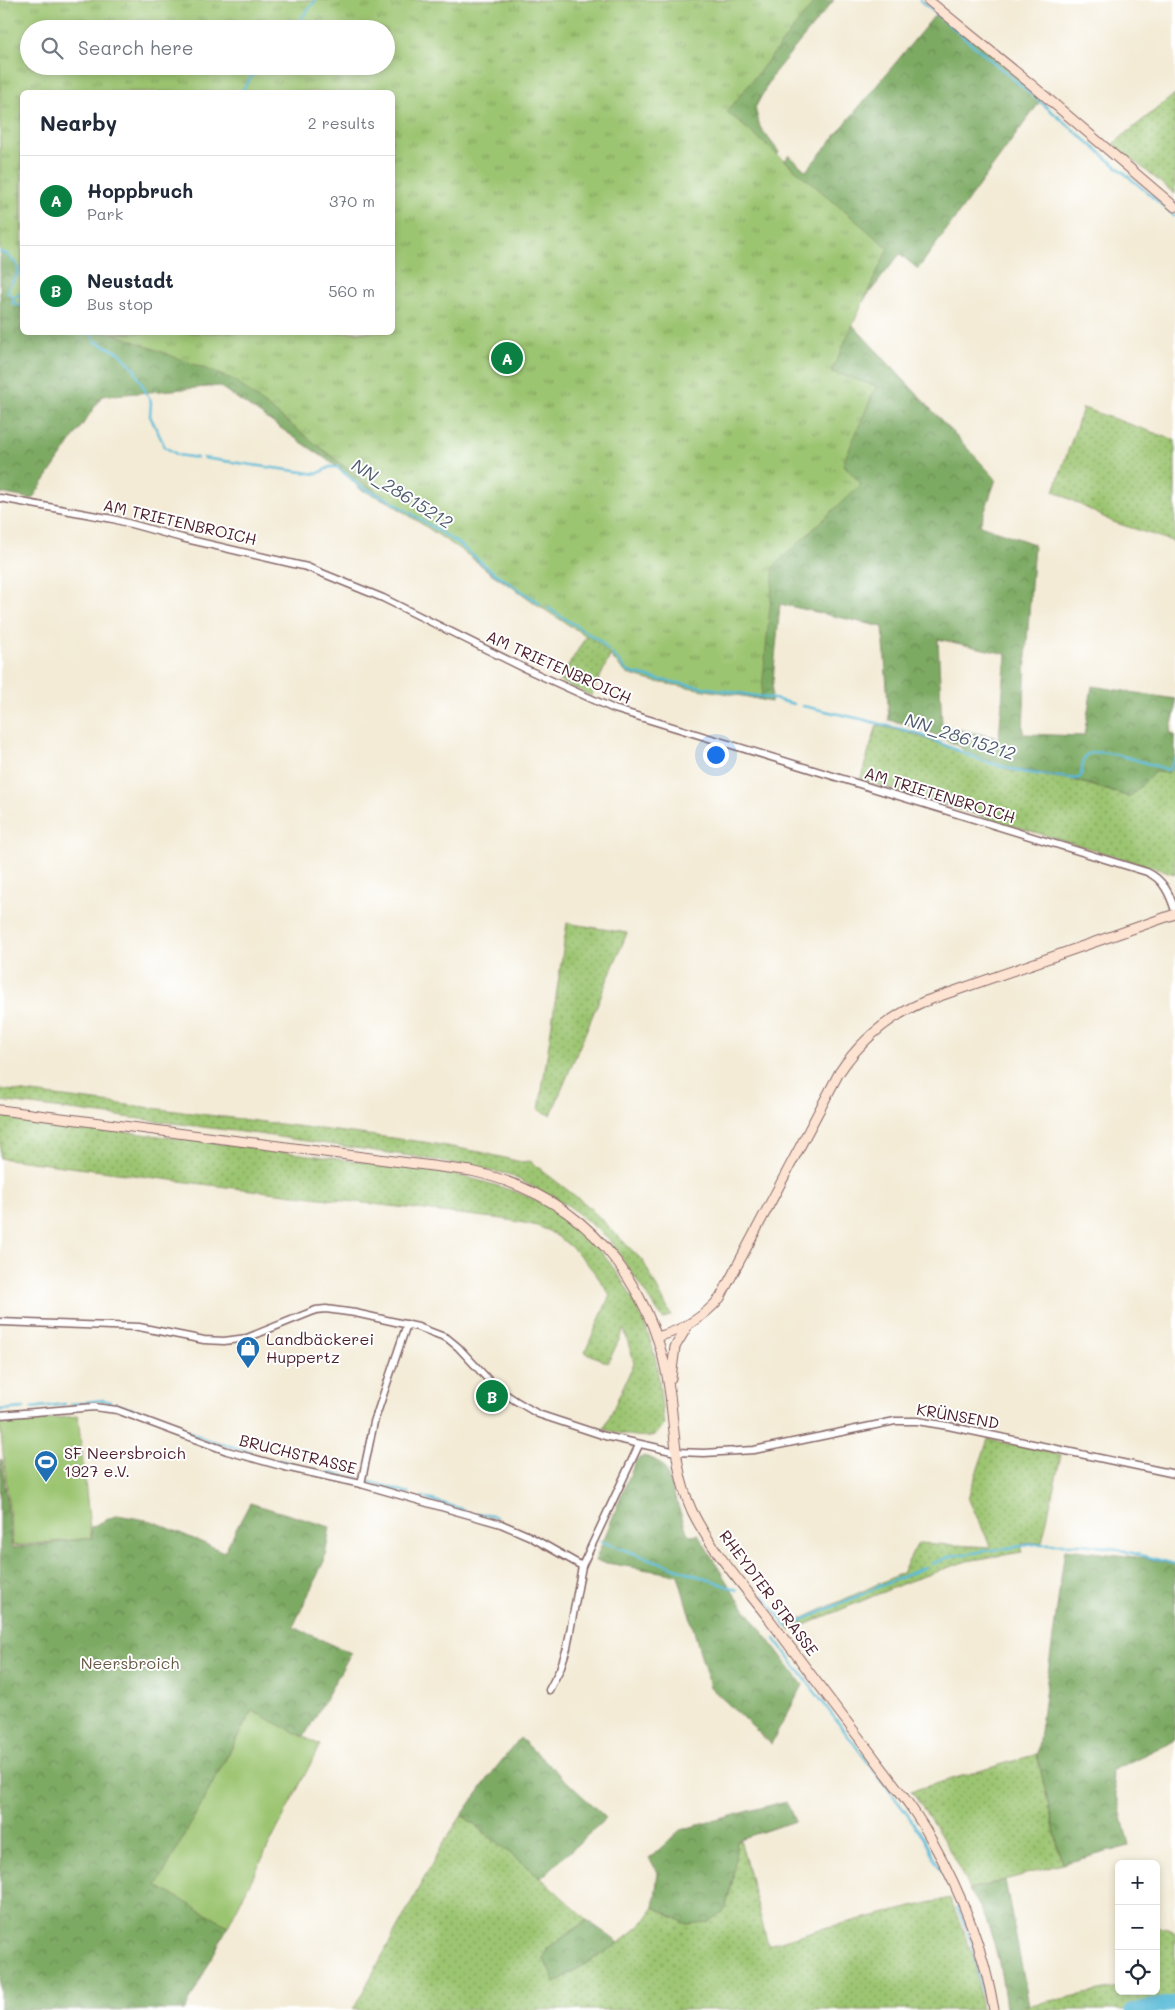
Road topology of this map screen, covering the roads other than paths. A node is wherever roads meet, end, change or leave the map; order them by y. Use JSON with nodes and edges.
{"nodes":[{"id":1,"x":928,"y":0,"type":"edge"},
{"id":2,"x":1175,"y":207,"type":"edge"},
{"id":3,"x":0,"y":498,"type":"edge"},
{"id":4,"x":1175,"y":912,"type":"edge"},
{"id":5,"x":0,"y":1110,"type":"edge"},
{"id":6,"x":0,"y":1322,"type":"edge"},
{"id":7,"x":407,"y":1324,"type":"junction"},
{"id":8,"x":688,"y":1326,"type":"junction"},
{"id":9,"x":657,"y":1337,"type":"junction"},
{"id":10,"x":670,"y":1396,"type":"junction"},
{"id":11,"x":0,"y":1415,"type":"edge"},
{"id":12,"x":639,"y":1446,"type":"junction"},
{"id":13,"x":676,"y":1452,"type":"junction"},
{"id":14,"x":1175,"y":1474,"type":"edge"},
{"id":15,"x":361,"y":1484,"type":"junction"},
{"id":16,"x":582,"y":1566,"type":"junction"},
{"id":17,"x":549,"y":1690,"type":"dead end"},
{"id":18,"x":994,"y":2010,"type":"edge"}],
"edges":[{"from":1,"to":2,"type":"main road"},
{"from":3,"to":4,"type":"street","name":"AM TRIETENBROICH"},
{"from":4,"to":8,"type":"main road"},
{"from":5,"to":9,"type":"main road"},
{"from":6,"to":7,"type":"street"},
{"from":7,"to":12,"type":"street"},
{"from":7,"to":15,"type":"street"},
{"from":8,"to":9,"type":"main road"},
{"from":8,"to":10,"type":"main road"},
{"from":9,"to":10,"type":"main road"},
{"from":10,"to":13,"type":"main road","name":"RHEYDTER STRASSE"},
{"from":11,"to":15,"type":"street","name":"BRUCHSTRASSE"},
{"from":12,"to":13,"type":"street"},
{"from":12,"to":16,"type":"street"},
{"from":13,"to":14,"type":"street","name":"KRÜNSEND"},
{"from":13,"to":18,"type":"main road","name":"RHEYDTER STRASSE"},
{"from":15,"to":16,"type":"street","name":"BRUCHSTRASSE"},
{"from":16,"to":17,"type":"street"}]}
